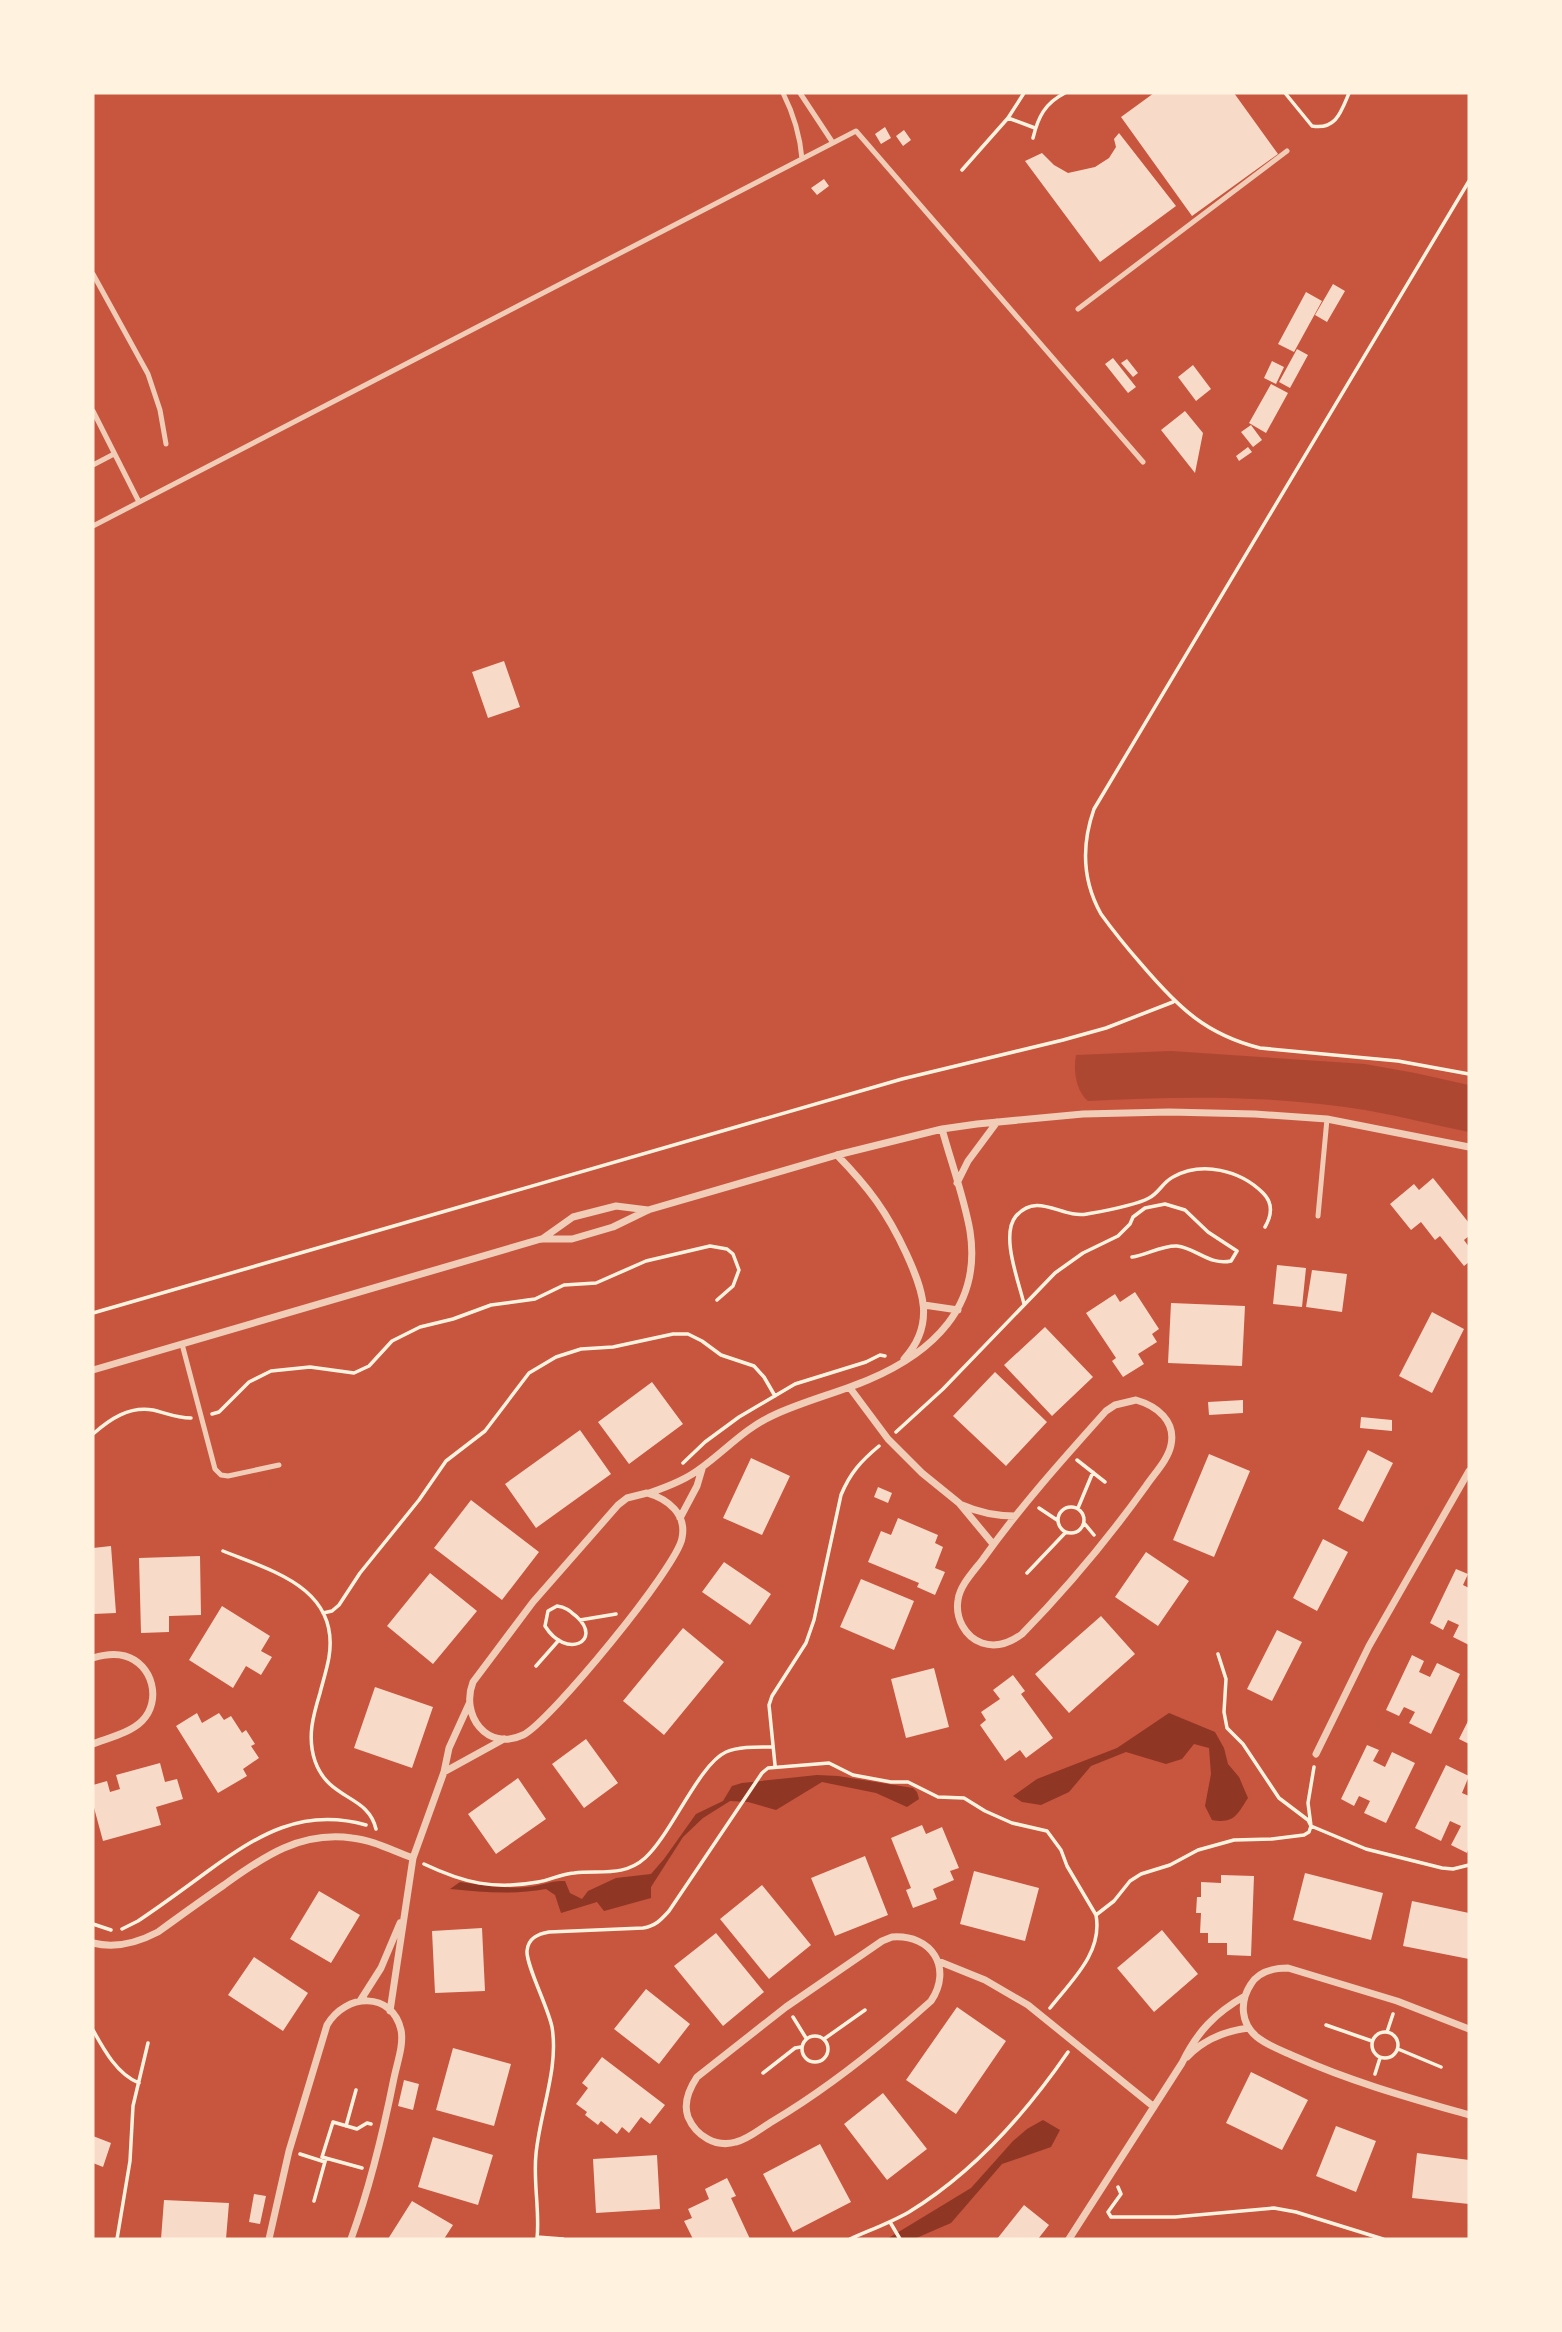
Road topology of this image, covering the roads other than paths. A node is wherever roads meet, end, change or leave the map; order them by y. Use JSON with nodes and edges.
{"nodes":[{"id":1,"x":783,"y":93,"type":"edge"},
{"id":2,"x":800,"y":93,"type":"edge"},
{"id":3,"x":833,"y":143,"type":"junction"},
{"id":4,"x":1287,"y":151,"type":"dead end"},
{"id":5,"x":802,"y":159,"type":"junction"},
{"id":6,"x":93,"y":274,"type":"edge"},
{"id":7,"x":1078,"y":309,"type":"dead end"},
{"id":8,"x":93,"y":411,"type":"edge"},
{"id":9,"x":166,"y":443,"type":"dead end"},
{"id":10,"x":114,"y":454,"type":"junction"},
{"id":11,"x":1143,"y":463,"type":"dead end"},
{"id":12,"x":93,"y":465,"type":"edge"},
{"id":13,"x":139,"y":502,"type":"junction"},
{"id":14,"x":93,"y":525,"type":"edge"},
{"id":15,"x":1327,"y":1119,"type":"junction"},
{"id":16,"x":997,"y":1122,"type":"junction"},
{"id":17,"x":942,"y":1129,"type":"junction"},
{"id":18,"x":1469,"y":1147,"type":"edge"},
{"id":19,"x":837,"y":1155,"type":"junction"},
{"id":20,"x":957,"y":1183,"type":"junction"},
{"id":21,"x":648,"y":1210,"type":"junction"},
{"id":22,"x":1318,"y":1216,"type":"dead end"},
{"id":23,"x":541,"y":1239,"type":"junction"},
{"id":24,"x":924,"y":1305,"type":"junction"},
{"id":25,"x":958,"y":1310,"type":"junction"},
{"id":26,"x":183,"y":1344,"type":"junction"},
{"id":27,"x":899,"y":1364,"type":"junction"},
{"id":28,"x":93,"y":1370,"type":"edge"},
{"id":29,"x":850,"y":1388,"type":"junction"},
{"id":30,"x":279,"y":1465,"type":"dead end"},
{"id":31,"x":702,"y":1468,"type":"junction"},
{"id":32,"x":1469,"y":1471,"type":"edge"},
{"id":33,"x":647,"y":1493,"type":"junction"},
{"id":34,"x":959,"y":1503,"type":"junction"},
{"id":35,"x":1016,"y":1516,"type":"junction"},
{"id":36,"x":680,"y":1518,"type":"junction"},
{"id":37,"x":993,"y":1544,"type":"junction"},
{"id":38,"x":93,"y":1658,"type":"edge"},
{"id":39,"x":469,"y":1704,"type":"junction"},
{"id":40,"x":503,"y":1739,"type":"junction"},
{"id":41,"x":93,"y":1744,"type":"edge"},
{"id":42,"x":1316,"y":1754,"type":"road end"},
{"id":43,"x":444,"y":1772,"type":"junction"},
{"id":44,"x":413,"y":1858,"type":"junction"},
{"id":45,"x":404,"y":1913,"type":"junction"},
{"id":46,"x":93,"y":1943,"type":"edge"},
{"id":47,"x":938,"y":1961,"type":"junction"},
{"id":48,"x":1245,"y":1996,"type":"junction"},
{"id":49,"x":360,"y":2001,"type":"junction"},
{"id":50,"x":390,"y":2011,"type":"junction"},
{"id":51,"x":1249,"y":2028,"type":"junction"},
{"id":52,"x":1469,"y":2029,"type":"edge"},
{"id":53,"x":1182,"y":2063,"type":"junction"},
{"id":54,"x":1154,"y":2107,"type":"junction"},
{"id":55,"x":1469,"y":2115,"type":"edge"},
{"id":56,"x":270,"y":2239,"type":"edge"},
{"id":57,"x":351,"y":2239,"type":"edge"},
{"id":58,"x":1069,"y":2239,"type":"edge"}],
"edges":[{"from":1,"to":5,"type":"lane"},
{"from":2,"to":3,"type":"lane"},
{"from":3,"to":5,"type":"lane"},
{"from":3,"to":11,"type":"lane"},
{"from":4,"to":7,"type":"lane"},
{"from":5,"to":13,"type":"lane"},
{"from":6,"to":9,"type":"lane"},
{"from":8,"to":10,"type":"lane"},
{"from":10,"to":12,"type":"lane"},
{"from":10,"to":13,"type":"lane"},
{"from":13,"to":14,"type":"lane"},
{"from":15,"to":16,"type":"street"},
{"from":15,"to":18,"type":"street"},
{"from":15,"to":22,"type":"lane"},
{"from":16,"to":17,"type":"street"},
{"from":16,"to":20,"type":"street"},
{"from":17,"to":19,"type":"street"},
{"from":17,"to":20,"type":"street"},
{"from":19,"to":21,"type":"street"},
{"from":19,"to":24,"type":"street"},
{"from":20,"to":25,"type":"street"},
{"from":21,"to":23,"type":"street"},
{"from":21,"to":23,"type":"street"},
{"from":23,"to":26,"type":"street"},
{"from":24,"to":25,"type":"street"},
{"from":24,"to":27,"type":"street"},
{"from":25,"to":27,"type":"street"},
{"from":26,"to":28,"type":"street"},
{"from":26,"to":30,"type":"lane"},
{"from":27,"to":29,"type":"street"},
{"from":29,"to":31,"type":"street"},
{"from":29,"to":34,"type":"street"},
{"from":31,"to":33,"type":"street"},
{"from":31,"to":36,"type":"street"},
{"from":32,"to":42,"type":"street"},
{"from":33,"to":36,"type":"street"},
{"from":33,"to":39,"type":"street"},
{"from":34,"to":35,"type":"street"},
{"from":34,"to":37,"type":"street"},
{"from":35,"to":37,"type":"street"},
{"from":35,"to":37,"type":"street"},
{"from":36,"to":40,"type":"street"},
{"from":38,"to":41,"type":"street"},
{"from":39,"to":40,"type":"street"},
{"from":39,"to":43,"type":"street"},
{"from":40,"to":43,"type":"street"},
{"from":43,"to":44,"type":"street"},
{"from":44,"to":45,"type":"street"},
{"from":44,"to":46,"type":"street"},
{"from":45,"to":49,"type":"street"},
{"from":45,"to":50,"type":"street"},
{"from":47,"to":47,"type":"street"},
{"from":47,"to":54,"type":"street"},
{"from":48,"to":51,"type":"street"},
{"from":48,"to":52,"type":"street"},
{"from":48,"to":53,"type":"street"},
{"from":49,"to":50,"type":"street"},
{"from":49,"to":56,"type":"street"},
{"from":50,"to":57,"type":"street"},
{"from":51,"to":53,"type":"street"},
{"from":51,"to":55,"type":"street"},
{"from":53,"to":54,"type":"street"},
{"from":54,"to":58,"type":"street"}]}
